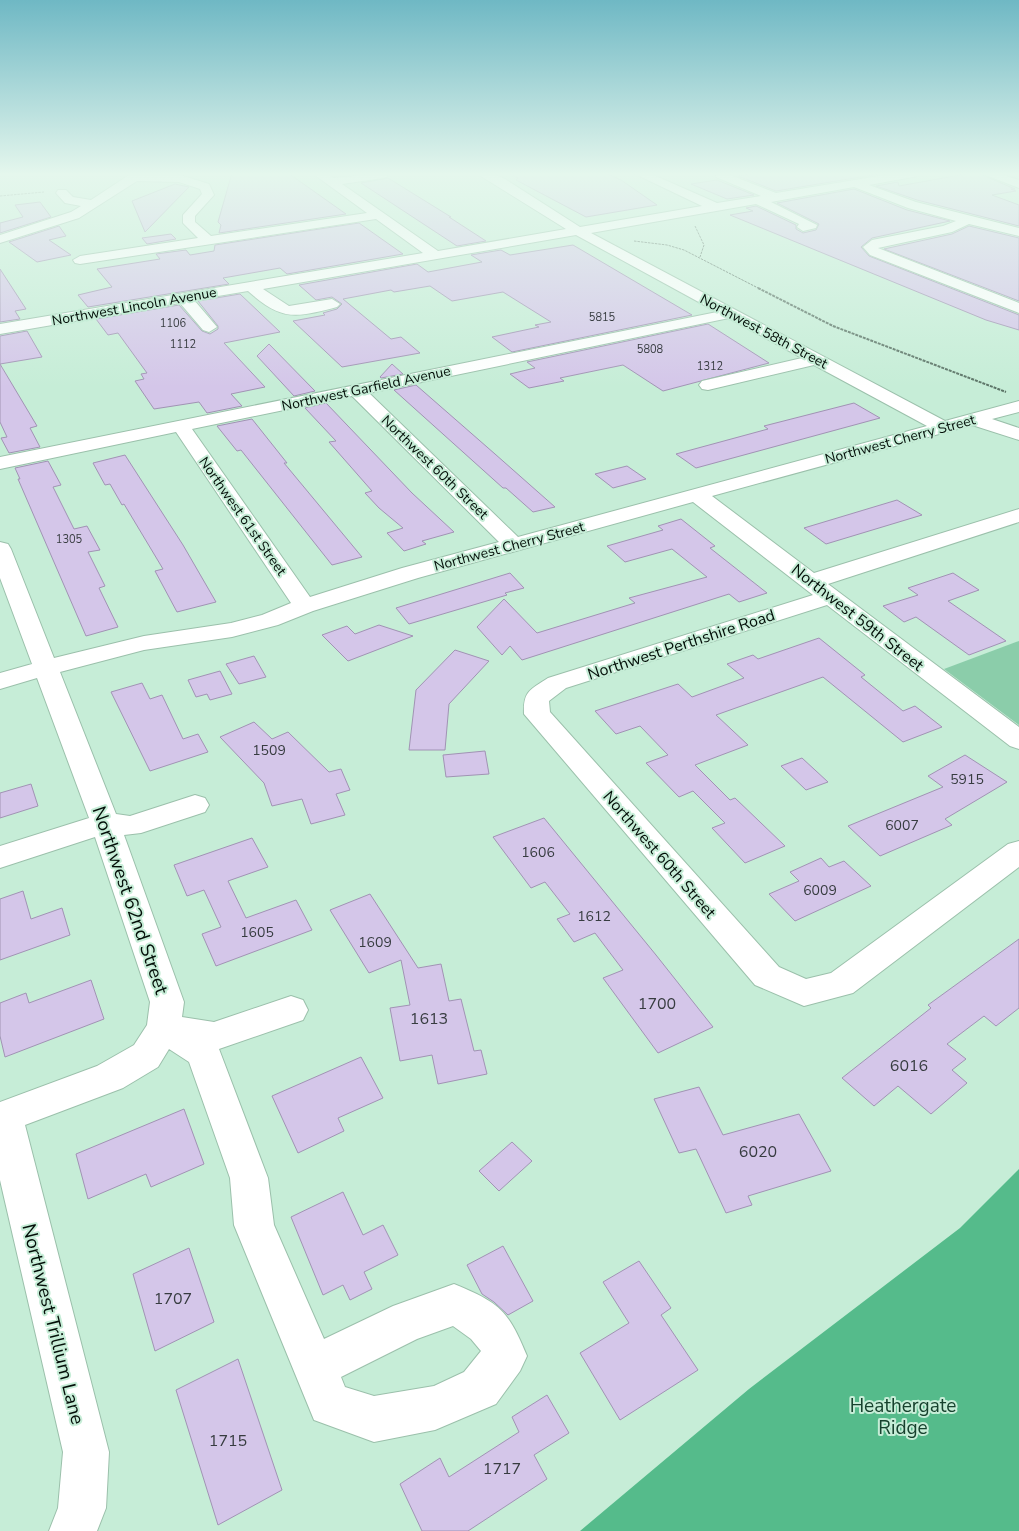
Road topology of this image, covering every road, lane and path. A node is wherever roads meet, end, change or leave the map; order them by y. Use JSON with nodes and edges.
{"nodes":[{"id":1,"x":192,"y":244,"type":"edge"},
{"id":2,"x":420,"y":244,"type":"edge"},
{"id":3,"x":498,"y":244,"type":"edge"},
{"id":4,"x":604,"y":244,"type":"edge"},
{"id":5,"x":662,"y":244,"type":"edge"},
{"id":6,"x":704,"y":244,"type":"edge"},
{"id":7,"x":874,"y":244,"type":"edge"},
{"id":8,"x":435,"y":255,"type":"junction"},
{"id":9,"x":700,"y":257,"type":"junction"},
{"id":10,"x":80,"y":260,"type":"dead end"},
{"id":11,"x":251,"y":286,"type":"junction"},
{"id":12,"x":183,"y":298,"type":"junction"},
{"id":13,"x":332,"y":304,"type":"dead end"},
{"id":14,"x":1019,"y":308,"type":"edge"},
{"id":15,"x":732,"y":314,"type":"junction"},
{"id":16,"x":209,"y":327,"type":"dead end"},
{"id":17,"x":0,"y":329,"type":"edge"},
{"id":18,"x":817,"y":359,"type":"junction"},
{"id":19,"x":708,"y":385,"type":"dead end"},
{"id":20,"x":356,"y":390,"type":"junction"},
{"id":21,"x":1015,"y":400,"type":"edge"},
{"id":22,"x":973,"y":419,"type":"junction"},
{"id":23,"x":181,"y":426,"type":"junction"},
{"id":24,"x":943,"y":427,"type":"junction"},
{"id":25,"x":1019,"y":434,"type":"edge"},
{"id":26,"x":0,"y":464,"type":"edge"},
{"id":27,"x":697,"y":494,"type":"junction"},
{"id":28,"x":1019,"y":515,"type":"edge"},
{"id":29,"x":514,"y":544,"type":"junction"},
{"id":30,"x":0,"y":549,"type":"edge"},
{"id":31,"x":821,"y":589,"type":"junction"},
{"id":32,"x":305,"y":606,"type":"junction"},
{"id":33,"x":46,"y":668,"type":"junction"},
{"id":34,"x":0,"y":681,"type":"edge"},
{"id":35,"x":536,"y":698,"type":"joint"},
{"id":36,"x":1019,"y":740,"type":"edge"},
{"id":37,"x":195,"y":805,"type":"dead end"},
{"id":38,"x":105,"y":823,"type":"junction"},
{"id":39,"x":1019,"y":852,"type":"edge"},
{"id":40,"x":0,"y":857,"type":"edge"},
{"id":41,"x":291,"y":1010,"type":"dead end"},
{"id":42,"x":164,"y":1028,"type":"junction"},
{"id":43,"x":2,"y":1118,"type":"edge"},
{"id":44,"x":322,"y":1386,"type":"dead end"},
{"id":45,"x":73,"y":1531,"type":"edge"}],
"edges":[{"from":1,"to":10,"type":"street"},
{"from":2,"to":8,"type":"street"},
{"from":3,"to":8,"type":"street","name":"Northwest Lincoln Avenue"},
{"from":4,"to":15,"type":"street","name":"Northwest 58th Street"},
{"from":5,"to":9,"type":"path"},
{"from":6,"to":9,"type":"path"},
{"from":7,"to":14,"type":"street"},
{"from":8,"to":11,"type":"street","name":"Northwest Lincoln Avenue"},
{"from":9,"to":21,"type":"path"},
{"from":11,"to":12,"type":"street","name":"Northwest Lincoln Avenue"},
{"from":11,"to":13,"type":"street"},
{"from":12,"to":16,"type":"street"},
{"from":12,"to":17,"type":"street","name":"Northwest Lincoln Avenue"},
{"from":15,"to":18,"type":"street","name":"Northwest 58th Street"},
{"from":15,"to":20,"type":"street","name":"Northwest Garfield Avenue"},
{"from":18,"to":19,"type":"street"},
{"from":18,"to":24,"type":"street","name":"Northwest 58th Street"},
{"from":20,"to":23,"type":"street","name":"Northwest Garfield Avenue"},
{"from":20,"to":29,"type":"street","name":"Northwest 60th Street"},
{"from":21,"to":22,"type":"street","name":"Northwest Cherry Street"},
{"from":22,"to":24,"type":"street","name":"Northwest Cherry Street"},
{"from":22,"to":25,"type":"street"},
{"from":23,"to":26,"type":"street","name":"Northwest Garfield Avenue"},
{"from":23,"to":32,"type":"street","name":"Northwest 61st Street"},
{"from":24,"to":27,"type":"street","name":"Northwest Cherry Street"},
{"from":27,"to":29,"type":"street","name":"Northwest Cherry Street"},
{"from":27,"to":31,"type":"street","name":"Northwest 59th Street"},
{"from":28,"to":31,"type":"street","name":"Northwest Perthshire Road"},
{"from":29,"to":32,"type":"street","name":"Northwest Cherry Street"},
{"from":30,"to":33,"type":"street","name":"Northwest 62nd Street"},
{"from":31,"to":35,"type":"street","name":"Northwest Perthshire Road"},
{"from":31,"to":36,"type":"street","name":"Northwest 59th Street"},
{"from":32,"to":33,"type":"street","name":"Northwest Cherry Street"},
{"from":33,"to":34,"type":"street","name":"Northwest Cherry Street"},
{"from":33,"to":38,"type":"street","name":"Northwest 62nd Street"},
{"from":35,"to":39,"type":"street","name":"Northwest 60th Street"},
{"from":37,"to":38,"type":"street"},
{"from":38,"to":40,"type":"street"},
{"from":38,"to":42,"type":"street","name":"Northwest 62nd Street"},
{"from":41,"to":42,"type":"street"},
{"from":42,"to":43,"type":"street"},
{"from":42,"to":44,"type":"street"},
{"from":43,"to":45,"type":"street","name":"Northwest Trillium Lane"}]}
